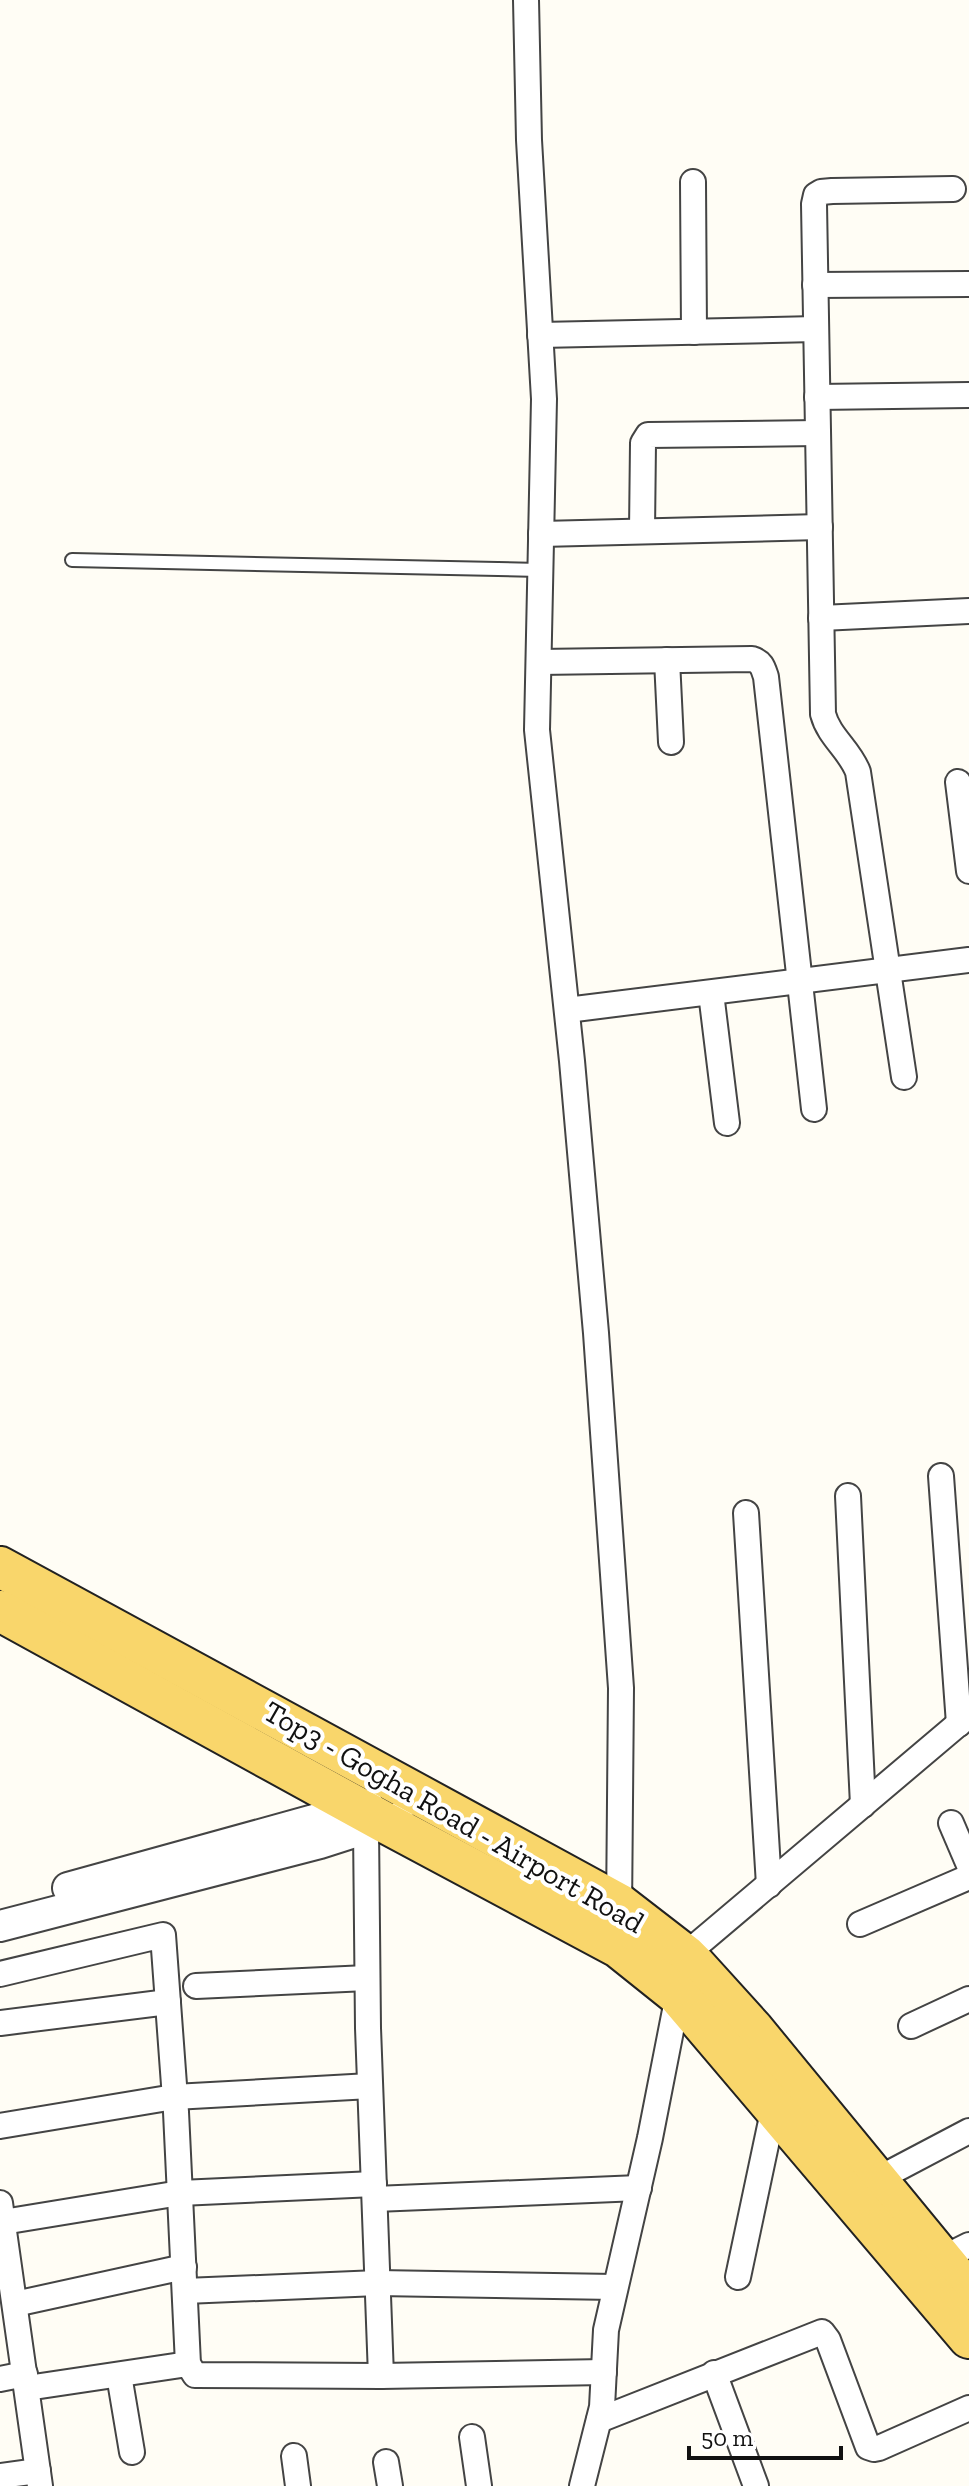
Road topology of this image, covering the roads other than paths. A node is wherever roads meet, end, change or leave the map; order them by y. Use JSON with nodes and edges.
{"nodes":[{"id":1,"x":526,"y":0,"type":"edge"},
{"id":2,"x":693,"y":182,"type":"dead end"},
{"id":3,"x":953,"y":189,"type":"dead end"},
{"id":4,"x":969,"y":284,"type":"edge"},
{"id":5,"x":815,"y":285,"type":"junction"},
{"id":6,"x":816,"y":329,"type":"junction"},
{"id":7,"x":694,"y":332,"type":"junction"},
{"id":8,"x":540,"y":335,"type":"junction"},
{"id":9,"x":969,"y":395,"type":"edge"},
{"id":10,"x":817,"y":397,"type":"junction"},
{"id":11,"x":818,"y":433,"type":"junction"},
{"id":12,"x":820,"y":527,"type":"junction"},
{"id":13,"x":642,"y":531,"type":"junction"},
{"id":14,"x":541,"y":534,"type":"junction"},
{"id":15,"x":72,"y":560,"type":"dead end"},
{"id":16,"x":540,"y":570,"type":"junction"},
{"id":17,"x":969,"y":611,"type":"edge"},
{"id":18,"x":821,"y":618,"type":"junction"},
{"id":19,"x":667,"y":660,"type":"junction"},
{"id":20,"x":539,"y":662,"type":"junction"},
{"id":21,"x":671,"y":742,"type":"dead end"},
{"id":22,"x":958,"y":782,"type":"dead end"},
{"id":23,"x":969,"y":871,"type":"edge"},
{"id":24,"x":969,"y":960,"type":"edge"},
{"id":25,"x":889,"y":970,"type":"junction"},
{"id":26,"x":799,"y":982,"type":"junction"},
{"id":27,"x":711,"y":993,"type":"junction"},
{"id":28,"x":567,"y":1010,"type":"junction"},
{"id":29,"x":904,"y":1077,"type":"dead end"},
{"id":30,"x":814,"y":1109,"type":"dead end"},
{"id":31,"x":727,"y":1123,"type":"dead end"},
{"id":32,"x":941,"y":1476,"type":"dead end"},
{"id":33,"x":848,"y":1496,"type":"dead end"},
{"id":34,"x":746,"y":1513,"type":"dead end"},
{"id":35,"x":0,"y":1567,"type":"edge"},
{"id":36,"x":0,"y":1611,"type":"edge"},
{"id":37,"x":964,"y":1720,"type":"edge"},
{"id":38,"x":424,"y":1797,"type":"junction"},
{"id":39,"x":863,"y":1805,"type":"junction"},
{"id":40,"x":370,"y":1819,"type":"junction"},
{"id":41,"x":951,"y":1823,"type":"dead end"},
{"id":42,"x":969,"y":1865,"type":"edge"},
{"id":43,"x":969,"y":1877,"type":"edge"},
{"id":44,"x":769,"y":1885,"type":"junction"},
{"id":45,"x":619,"y":1904,"type":"junction"},
{"id":46,"x":0,"y":1906,"type":"edge"},
{"id":47,"x":860,"y":1924,"type":"dead end"},
{"id":48,"x":0,"y":1926,"type":"edge"},
{"id":49,"x":618,"y":1947,"type":"junction"},
{"id":50,"x":0,"y":1974,"type":"edge"},
{"id":51,"x":674,"y":1976,"type":"junction"},
{"id":52,"x":367,"y":1978,"type":"junction"},
{"id":53,"x":196,"y":1986,"type":"dead end"},
{"id":54,"x":969,"y":1999,"type":"edge"},
{"id":55,"x":168,"y":2002,"type":"junction"},
{"id":56,"x":0,"y":2023,"type":"edge"},
{"id":57,"x":911,"y":2026,"type":"dead end"},
{"id":58,"x":370,"y":2086,"type":"junction"},
{"id":59,"x":174,"y":2097,"type":"junction"},
{"id":60,"x":774,"y":2107,"type":"junction"},
{"id":61,"x":0,"y":2126,"type":"edge"},
{"id":62,"x":969,"y":2131,"type":"edge"},
{"id":63,"x":876,"y":2180,"type":"junction"},
{"id":64,"x":639,"y":2188,"type":"junction"},
{"id":65,"x":374,"y":2191,"type":"junction"},
{"id":66,"x":180,"y":2193,"type":"junction"},
{"id":67,"x":1,"y":2209,"type":"edge"},
{"id":68,"x":955,"y":2252,"type":"edge"},
{"id":69,"x":738,"y":2277,"type":"dead end"},
{"id":70,"x":184,"y":2279,"type":"junction"},
{"id":71,"x":378,"y":2283,"type":"junction"},
{"id":72,"x":615,"y":2287,"type":"junction"},
{"id":73,"x":969,"y":2292,"type":"edge"},
{"id":74,"x":9,"y":2296,"type":"edge"},
{"id":75,"x":969,"y":2338,"type":"edge"},
{"id":76,"x":188,"y":2364,"type":"junction"},
{"id":77,"x":604,"y":2372,"type":"junction"},
{"id":78,"x":714,"y":2373,"type":"junction"},
{"id":79,"x":119,"y":2375,"type":"junction"},
{"id":80,"x":381,"y":2376,"type":"junction"},
{"id":81,"x":0,"y":2379,"type":"edge"},
{"id":82,"x":26,"y":2381,"type":"junction"},
{"id":83,"x":969,"y":2408,"type":"edge"},
{"id":84,"x":599,"y":2420,"type":"junction"},
{"id":85,"x":472,"y":2437,"type":"dead end"},
{"id":86,"x":132,"y":2452,"type":"dead end"},
{"id":87,"x":294,"y":2456,"type":"dead end"},
{"id":88,"x":0,"y":2476,"type":"edge"},
{"id":89,"x":39,"y":2478,"type":"edge"},
{"id":90,"x":298,"y":2486,"type":"edge"},
{"id":91,"x":479,"y":2486,"type":"edge"},
{"id":92,"x":582,"y":2486,"type":"edge"},
{"id":93,"x":756,"y":2486,"type":"edge"}],
"edges":[{"from":1,"to":8,"type":"street"},
{"from":2,"to":7,"type":"street"},
{"from":3,"to":5,"type":"street"},
{"from":4,"to":5,"type":"street"},
{"from":5,"to":6,"type":"street"},
{"from":6,"to":7,"type":"street"},
{"from":6,"to":10,"type":"street"},
{"from":7,"to":8,"type":"street"},
{"from":8,"to":14,"type":"street"},
{"from":9,"to":10,"type":"street"},
{"from":10,"to":11,"type":"street"},
{"from":11,"to":12,"type":"street"},
{"from":11,"to":13,"type":"street"},
{"from":12,"to":13,"type":"street"},
{"from":12,"to":18,"type":"street"},
{"from":13,"to":14,"type":"street"},
{"from":14,"to":16,"type":"street"},
{"from":15,"to":16,"type":"lane"},
{"from":16,"to":20,"type":"street"},
{"from":17,"to":18,"type":"street"},
{"from":18,"to":25,"type":"street"},
{"from":19,"to":20,"type":"street"},
{"from":19,"to":21,"type":"street"},
{"from":19,"to":26,"type":"street"},
{"from":20,"to":28,"type":"street"},
{"from":22,"to":23,"type":"street"},
{"from":24,"to":25,"type":"street"},
{"from":25,"to":26,"type":"street"},
{"from":25,"to":29,"type":"street"},
{"from":26,"to":27,"type":"street"},
{"from":26,"to":30,"type":"street"},
{"from":27,"to":28,"type":"street"},
{"from":27,"to":31,"type":"street"},
{"from":28,"to":45,"type":"street"},
{"from":32,"to":37,"type":"street"},
{"from":33,"to":39,"type":"street"},
{"from":34,"to":44,"type":"street"},
{"from":35,"to":38,"type":"main road","name":"Top3 - Gogha Road - Airport Road"},
{"from":36,"to":40,"type":"main road"},
{"from":37,"to":39,"type":"street"},
{"from":38,"to":40,"type":"street"},
{"from":38,"to":45,"type":"main road","name":"Top3 - Gogha Road - Airport Road"},
{"from":39,"to":44,"type":"street"},
{"from":40,"to":46,"type":"street"},
{"from":40,"to":48,"type":"street"},
{"from":40,"to":49,"type":"main road"},
{"from":40,"to":52,"type":"street"},
{"from":41,"to":42,"type":"street"},
{"from":43,"to":47,"type":"street"},
{"from":44,"to":51,"type":"street"},
{"from":45,"to":49,"type":"street"},
{"from":45,"to":51,"type":"main road","name":"Top3 - Gogha Road - Airport Road"},
{"from":49,"to":51,"type":"main road"},
{"from":50,"to":55,"type":"street"},
{"from":51,"to":60,"type":"main road"},
{"from":51,"to":63,"type":"main road","name":"Top3 - Gogha Road - Airport Road"},
{"from":51,"to":64,"type":"street"},
{"from":52,"to":53,"type":"street"},
{"from":52,"to":58,"type":"street"},
{"from":54,"to":57,"type":"street"},
{"from":55,"to":56,"type":"street"},
{"from":55,"to":59,"type":"street"},
{"from":58,"to":59,"type":"street"},
{"from":58,"to":65,"type":"street"},
{"from":59,"to":61,"type":"street"},
{"from":59,"to":66,"type":"street"},
{"from":60,"to":69,"type":"street"},
{"from":60,"to":75,"type":"main road"},
{"from":62,"to":63,"type":"street"},
{"from":63,"to":68,"type":"main road","name":"Top3 - Gogha Road - Airport Road"},
{"from":64,"to":65,"type":"street"},
{"from":64,"to":72,"type":"street"},
{"from":65,"to":66,"type":"street"},
{"from":65,"to":71,"type":"street"},
{"from":66,"to":67,"type":"street"},
{"from":66,"to":70,"type":"street"},
{"from":67,"to":74,"type":"street"},
{"from":68,"to":73,"type":"main road","name":"Top3 - Gogha Road - Airport Road"},
{"from":70,"to":71,"type":"street"},
{"from":70,"to":74,"type":"street"},
{"from":70,"to":76,"type":"street"},
{"from":71,"to":72,"type":"street"},
{"from":71,"to":80,"type":"street"},
{"from":72,"to":77,"type":"street"},
{"from":74,"to":82,"type":"street"},
{"from":76,"to":79,"type":"street"},
{"from":76,"to":80,"type":"street"},
{"from":77,"to":80,"type":"street"},
{"from":77,"to":84,"type":"street"},
{"from":78,"to":83,"type":"street"},
{"from":78,"to":84,"type":"street"},
{"from":78,"to":93,"type":"street"},
{"from":79,"to":82,"type":"street"},
{"from":79,"to":86,"type":"street"},
{"from":81,"to":82,"type":"street"},
{"from":82,"to":89,"type":"street"},
{"from":84,"to":92,"type":"street"},
{"from":85,"to":91,"type":"street"},
{"from":87,"to":90,"type":"street"},
{"from":88,"to":89,"type":"street"}]}
